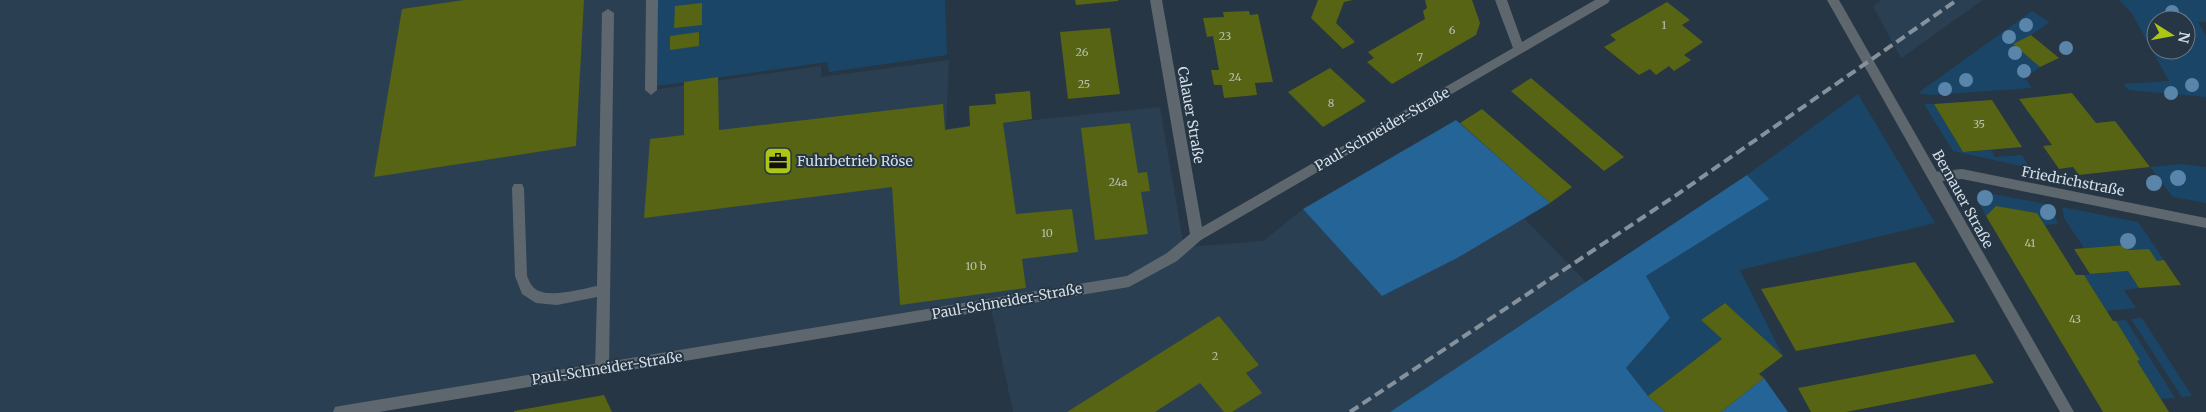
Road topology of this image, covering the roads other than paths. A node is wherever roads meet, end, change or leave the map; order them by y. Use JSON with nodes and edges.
{"nodes":[{"id":1,"x":652,"y":0,"type":"edge"},
{"id":2,"x":1156,"y":0,"type":"edge"},
{"id":3,"x":1501,"y":0,"type":"edge"},
{"id":4,"x":1604,"y":0,"type":"edge"},
{"id":5,"x":1833,"y":0,"type":"edge"},
{"id":6,"x":608,"y":13,"type":"dead end"},
{"id":7,"x":1519,"y":49,"type":"junction"},
{"id":8,"x":651,"y":90,"type":"dead end"},
{"id":9,"x":1934,"y":178,"type":"junction"},
{"id":10,"x":518,"y":188,"type":"dead end"},
{"id":11,"x":2206,"y":223,"type":"edge"},
{"id":12,"x":1197,"y":236,"type":"junction"},
{"id":13,"x":603,"y":290,"type":"junction"},
{"id":14,"x":602,"y":369,"type":"junction"},
{"id":15,"x":340,"y":412,"type":"edge"},
{"id":16,"x":2067,"y":412,"type":"edge"}],
"edges":[{"from":1,"to":8,"type":"street"},
{"from":2,"to":12,"type":"street","name":"Calauer Straße"},
{"from":3,"to":7,"type":"street"},
{"from":4,"to":7,"type":"street","name":"Paul-Schneider-Straße"},
{"from":5,"to":9,"type":"street","name":"Bernauer Straße"},
{"from":6,"to":13,"type":"street"},
{"from":7,"to":12,"type":"street","name":"Paul-Schneider-Straße"},
{"from":9,"to":11,"type":"street","name":"Friedrichstraße"},
{"from":9,"to":16,"type":"street","name":"Bernauer Straße"},
{"from":10,"to":13,"type":"street"},
{"from":12,"to":14,"type":"street","name":"Paul-Schneider-Straße"},
{"from":13,"to":14,"type":"street"},
{"from":14,"to":15,"type":"street","name":"Paul-Schneider-Straße"}]}
